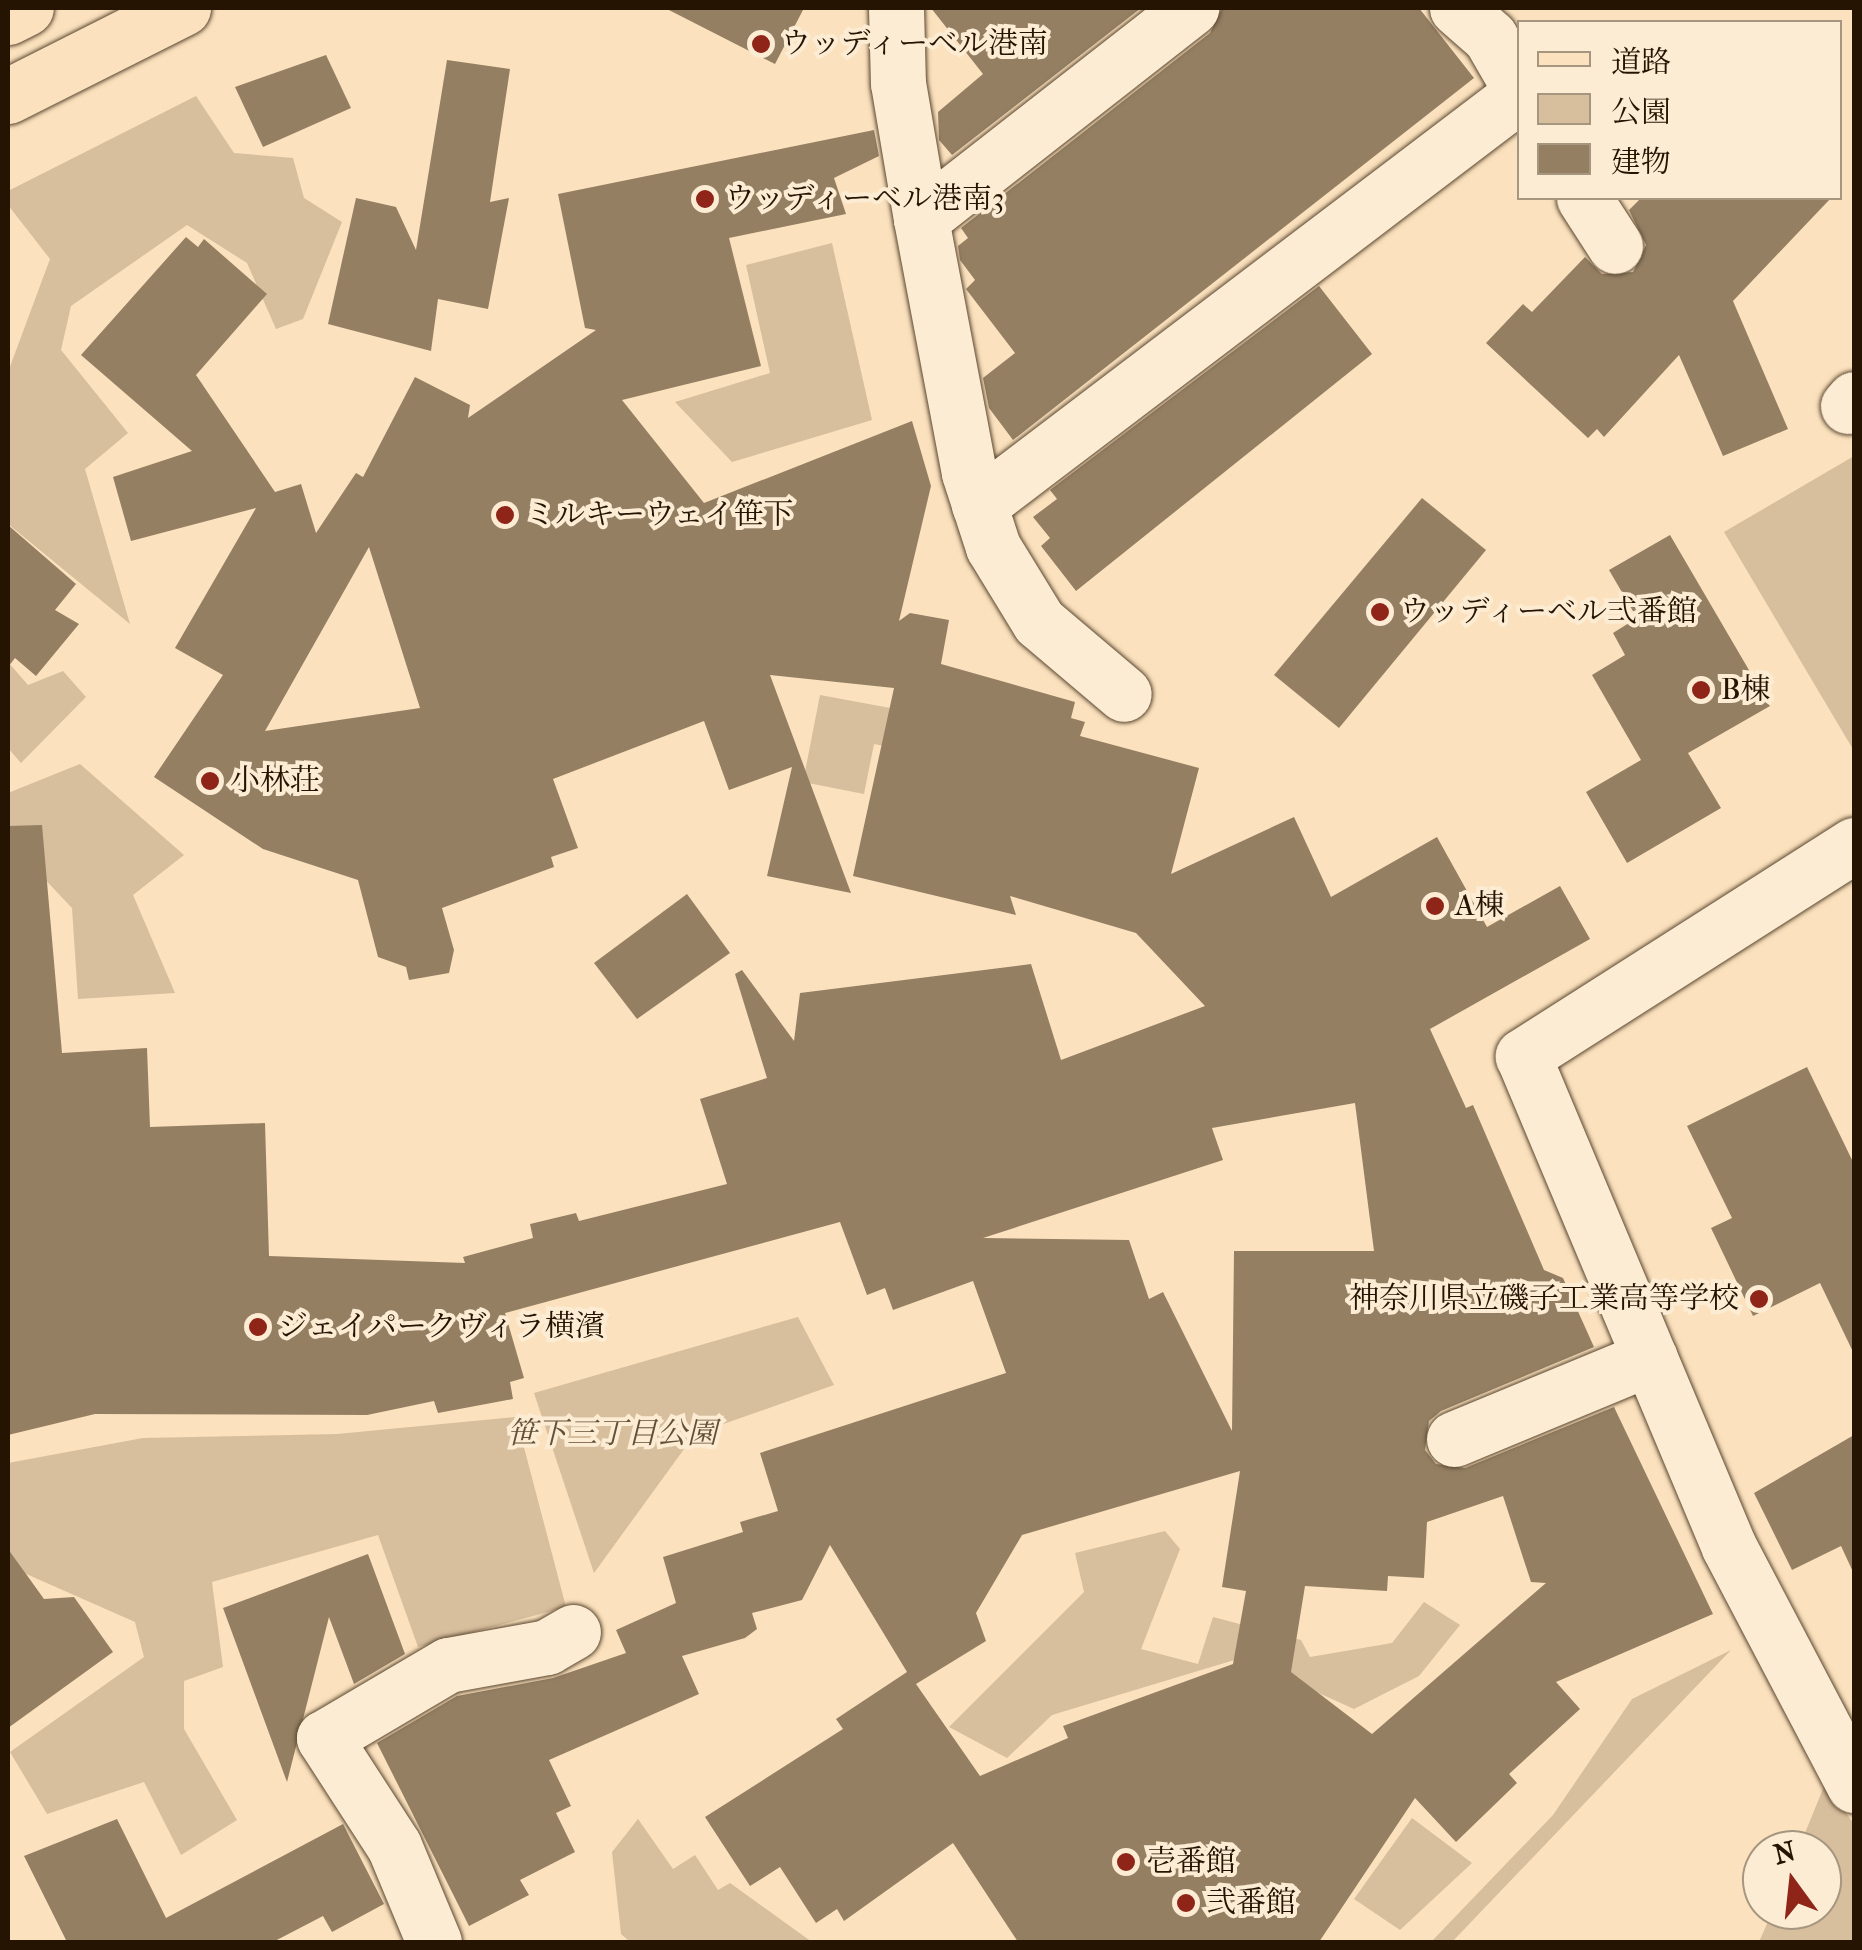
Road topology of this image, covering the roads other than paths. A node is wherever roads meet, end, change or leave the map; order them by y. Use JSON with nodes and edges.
{"nodes":[{"id":1,"x":26,"y":8,"type":"edge"},
{"id":2,"x":184,"y":8,"type":"edge"},
{"id":3,"x":896,"y":8,"type":"edge"},
{"id":4,"x":1191,"y":8,"type":"edge"},
{"id":5,"x":1457,"y":8,"type":"edge"},
{"id":6,"x":8,"y":17,"type":"edge"},
{"id":7,"x":1517,"y":86,"type":"edge"},
{"id":8,"x":1517,"y":93,"type":"edge"},
{"id":9,"x":8,"y":96,"type":"edge"},
{"id":10,"x":1585,"y":200,"type":"edge"},
{"id":11,"x":921,"y":219,"type":"junction"},
{"id":12,"x":1616,"y":246,"type":"dead end"},
{"id":13,"x":980,"y":505,"type":"junction"},
{"id":14,"x":1124,"y":694,"type":"dead end"},
{"id":15,"x":1854,"y":845,"type":"edge"},
{"id":16,"x":1650,"y":1358,"type":"junction"},
{"id":17,"x":1454,"y":1439,"type":"dead end"},
{"id":18,"x":573,"y":1632,"type":"dead end"},
{"id":19,"x":1854,"y":1785,"type":"edge"},
{"id":20,"x":434,"y":1942,"type":"edge"}],
"edges":[{"from":1,"to":6,"type":"main road"},
{"from":2,"to":9,"type":"main road"},
{"from":3,"to":11,"type":"street"},
{"from":4,"to":11,"type":"street"},
{"from":5,"to":7,"type":"street"},
{"from":8,"to":13,"type":"street"},
{"from":10,"to":12,"type":"street"},
{"from":11,"to":13,"type":"street"},
{"from":13,"to":14,"type":"street"},
{"from":15,"to":16,"type":"street"},
{"from":16,"to":17,"type":"street"},
{"from":16,"to":19,"type":"street"},
{"from":18,"to":20,"type":"street"}]}
